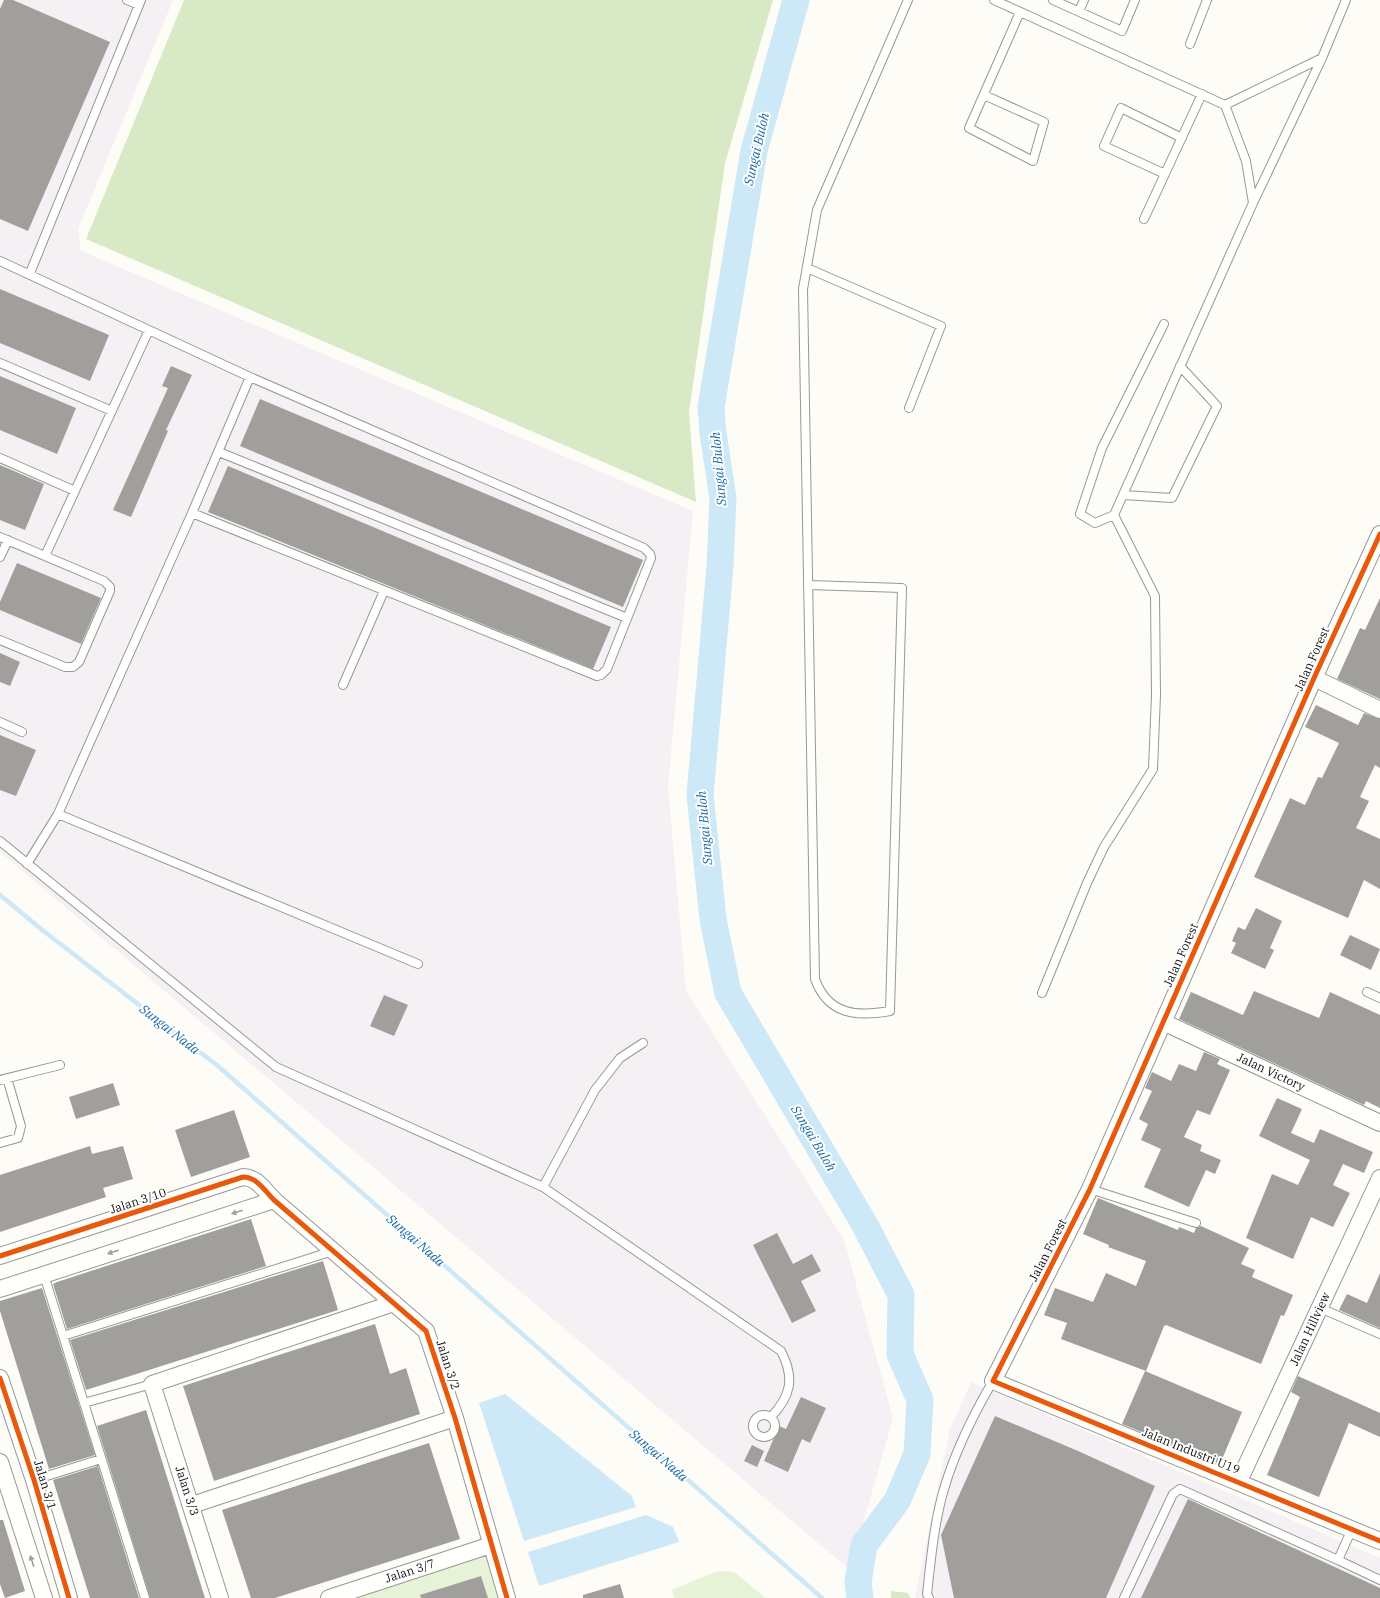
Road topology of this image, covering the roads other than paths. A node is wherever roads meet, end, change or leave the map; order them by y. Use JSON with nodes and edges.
{"nodes":[{"id":1,"x":127,"y":0,"type":"edge"},
{"id":2,"x":908,"y":0,"type":"edge"},
{"id":3,"x":994,"y":0,"type":"edge"},
{"id":4,"x":1053,"y":0,"type":"edge"},
{"id":5,"x":1084,"y":0,"type":"edge"},
{"id":6,"x":1135,"y":0,"type":"edge"},
{"id":7,"x":1207,"y":0,"type":"edge"},
{"id":8,"x":1346,"y":0,"type":"edge"},
{"id":9,"x":140,"y":2,"type":"edge"},
{"id":10,"x":1079,"y":11,"type":"junction"},
{"id":11,"x":1020,"y":12,"type":"junction"},
{"id":12,"x":1190,"y":44,"type":"dead end"},
{"id":13,"x":1322,"y":58,"type":"junction"},
{"id":14,"x":1202,"y":94,"type":"junction"},
{"id":15,"x":984,"y":95,"type":"junction"},
{"id":16,"x":1226,"y":105,"type":"junction"},
{"id":17,"x":1182,"y":138,"type":"junction"},
{"id":18,"x":1165,"y":174,"type":"junction"},
{"id":19,"x":1253,"y":203,"type":"junction"},
{"id":20,"x":1144,"y":219,"type":"dead end"},
{"id":21,"x":0,"y":261,"type":"edge"},
{"id":22,"x":807,"y":268,"type":"junction"},
{"id":23,"x":30,"y":273,"type":"junction"},
{"id":24,"x":1164,"y":324,"type":"dead end"},
{"id":25,"x":149,"y":330,"type":"junction"},
{"id":26,"x":0,"y":363,"type":"edge"},
{"id":27,"x":1180,"y":366,"type":"junction"},
{"id":28,"x":250,"y":377,"type":"junction"},
{"id":29,"x":910,"y":408,"type":"dead end"},
{"id":30,"x":112,"y":411,"type":"junction"},
{"id":31,"x":219,"y":452,"type":"junction"},
{"id":32,"x":0,"y":458,"type":"edge"},
{"id":33,"x":75,"y":491,"type":"junction"},
{"id":34,"x":1123,"y":495,"type":"junction"},
{"id":35,"x":192,"y":513,"type":"junction"},
{"id":36,"x":1114,"y":514,"type":"junction"},
{"id":37,"x":1380,"y":534,"type":"edge"},
{"id":38,"x":4,"y":539,"type":"edge"},
{"id":39,"x":45,"y":556,"type":"junction"},
{"id":40,"x":0,"y":557,"type":"edge"},
{"id":41,"x":808,"y":585,"type":"junction"},
{"id":42,"x":384,"y":591,"type":"junction"},
{"id":43,"x":627,"y":618,"type":"junction"},
{"id":44,"x":0,"y":640,"type":"edge"},
{"id":45,"x":1314,"y":678,"type":"junction"},
{"id":46,"x":343,"y":685,"type":"dead end"},
{"id":47,"x":1380,"y":710,"type":"edge"},
{"id":48,"x":0,"y":722,"type":"edge"},
{"id":49,"x":22,"y":732,"type":"dead end"},
{"id":50,"x":58,"y":814,"type":"junction"},
{"id":51,"x":0,"y":841,"type":"edge"},
{"id":52,"x":27,"y":864,"type":"junction"},
{"id":53,"x":418,"y":964,"type":"dead end"},
{"id":54,"x":1367,"y":992,"type":"dead end"},
{"id":55,"x":1042,"y":993,"type":"dead end"},
{"id":56,"x":1380,"y":998,"type":"edge"},
{"id":57,"x":1163,"y":1022,"type":"junction"},
{"id":58,"x":643,"y":1043,"type":"dead end"},
{"id":59,"x":60,"y":1065,"type":"dead end"},
{"id":60,"x":3,"y":1079,"type":"edge"},
{"id":61,"x":1380,"y":1123,"type":"edge"},
{"id":62,"x":0,"y":1143,"type":"edge"},
{"id":63,"x":1380,"y":1178,"type":"edge"},
{"id":64,"x":543,"y":1187,"type":"junction"},
{"id":65,"x":1090,"y":1189,"type":"junction"},
{"id":66,"x":274,"y":1200,"type":"junction"},
{"id":67,"x":1196,"y":1223,"type":"dead end"},
{"id":68,"x":332,"y":1251,"type":"junction"},
{"id":69,"x":0,"y":1256,"type":"edge"},
{"id":70,"x":44,"y":1275,"type":"junction"},
{"id":71,"x":0,"y":1289,"type":"edge"},
{"id":72,"x":394,"y":1303,"type":"junction"},
{"id":73,"x":1320,"y":1308,"type":"junction"},
{"id":74,"x":1380,"y":1334,"type":"edge"},
{"id":75,"x":63,"y":1336,"type":"junction"},
{"id":76,"x":0,"y":1378,"type":"edge"},
{"id":77,"x":993,"y":1381,"type":"junction"},
{"id":78,"x":152,"y":1384,"type":"junction"},
{"id":79,"x":84,"y":1403,"type":"junction"},
{"id":80,"x":771,"y":1417,"type":"dead end"},
{"id":81,"x":455,"y":1418,"type":"junction"},
{"id":82,"x":101,"y":1459,"type":"junction"},
{"id":83,"x":0,"y":1462,"type":"edge"},
{"id":84,"x":34,"y":1480,"type":"junction"},
{"id":85,"x":1239,"y":1481,"type":"junction"},
{"id":86,"x":192,"y":1505,"type":"junction"},
{"id":87,"x":1352,"y":1529,"type":"junction"},
{"id":88,"x":1380,"y":1540,"type":"edge"},
{"id":89,"x":491,"y":1545,"type":"junction"},
{"id":90,"x":1338,"y":1560,"type":"junction"},
{"id":91,"x":1380,"y":1580,"type":"edge"},
{"id":92,"x":44,"y":1598,"type":"edge"},
{"id":93,"x":69,"y":1598,"type":"edge"},
{"id":94,"x":145,"y":1598,"type":"edge"},
{"id":95,"x":220,"y":1598,"type":"edge"},
{"id":96,"x":329,"y":1598,"type":"edge"},
{"id":97,"x":507,"y":1598,"type":"edge"},
{"id":98,"x":929,"y":1598,"type":"edge"},
{"id":99,"x":1124,"y":1598,"type":"edge"}],
"edges":[{"from":1,"to":9,"type":"lane"},
{"from":2,"to":22,"type":"lane"},
{"from":3,"to":11,"type":"lane"},
{"from":4,"to":10,"type":"lane"},
{"from":5,"to":10,"type":"lane"},
{"from":6,"to":10,"type":"lane"},
{"from":7,"to":12,"type":"lane"},
{"from":8,"to":13,"type":"lane"},
{"from":9,"to":23,"type":"lane"},
{"from":11,"to":14,"type":"lane"},
{"from":11,"to":15,"type":"lane"},
{"from":13,"to":16,"type":"lane"},
{"from":13,"to":19,"type":"lane"},
{"from":14,"to":16,"type":"lane"},
{"from":14,"to":17,"type":"lane"},
{"from":15,"to":15,"type":"lane"},
{"from":16,"to":19,"type":"lane"},
{"from":17,"to":18,"type":"lane"},
{"from":17,"to":18,"type":"lane"},
{"from":18,"to":20,"type":"lane"},
{"from":19,"to":27,"type":"lane"},
{"from":21,"to":23,"type":"lane"},
{"from":22,"to":29,"type":"lane"},
{"from":22,"to":41,"type":"lane"},
{"from":23,"to":25,"type":"lane"},
{"from":24,"to":36,"type":"lane"},
{"from":25,"to":28,"type":"lane"},
{"from":25,"to":30,"type":"lane"},
{"from":26,"to":30,"type":"lane"},
{"from":27,"to":34,"type":"lane"},
{"from":27,"to":34,"type":"lane"},
{"from":28,"to":31,"type":"lane"},
{"from":28,"to":43,"type":"lane"},
{"from":30,"to":33,"type":"lane"},
{"from":31,"to":35,"type":"lane"},
{"from":31,"to":43,"type":"lane"},
{"from":32,"to":33,"type":"lane"},
{"from":33,"to":39,"type":"lane"},
{"from":34,"to":36,"type":"lane"},
{"from":35,"to":42,"type":"lane"},
{"from":35,"to":50,"type":"lane"},
{"from":36,"to":55,"type":"lane"},
{"from":37,"to":45,"type":"street","name":"Jalan Forest"},
{"from":38,"to":39,"type":"lane"},
{"from":38,"to":40,"type":"lane"},
{"from":39,"to":44,"type":"lane"},
{"from":41,"to":41,"type":"lane"},
{"from":42,"to":43,"type":"lane"},
{"from":42,"to":46,"type":"lane"},
{"from":45,"to":47,"type":"street"},
{"from":45,"to":57,"type":"street","name":"Jalan Forest"},
{"from":48,"to":49,"type":"lane"},
{"from":50,"to":52,"type":"lane"},
{"from":50,"to":53,"type":"lane"},
{"from":51,"to":52,"type":"lane"},
{"from":52,"to":64,"type":"lane"},
{"from":54,"to":56,"type":"lane"},
{"from":57,"to":61,"type":"street","name":"Jalan Victory"},
{"from":57,"to":65,"type":"street","name":"Jalan Forest"},
{"from":58,"to":64,"type":"lane"},
{"from":59,"to":60,"type":"lane"},
{"from":60,"to":62,"type":"lane"},
{"from":63,"to":73,"type":"street","name":"Jalan Hillview"},
{"from":64,"to":80,"type":"lane"},
{"from":65,"to":67,"type":"lane"},
{"from":65,"to":77,"type":"street","name":"Jalan Forest"},
{"from":66,"to":68,"type":"street","name":"Jalan 3/2"},
{"from":66,"to":69,"type":"street","name":"Jalan 3/10"},
{"from":66,"to":70,"type":"street","one_way":true},
{"from":68,"to":72,"type":"street","name":"Jalan 3/2"},
{"from":68,"to":75,"type":"lane"},
{"from":70,"to":71,"type":"street"},
{"from":70,"to":75,"type":"lane"},
{"from":72,"to":78,"type":"street"},
{"from":72,"to":81,"type":"street","name":"Jalan 3/2"},
{"from":73,"to":74,"type":"lane"},
{"from":73,"to":85,"type":"street","name":"Jalan Hillview"},
{"from":75,"to":79,"type":"lane"},
{"from":76,"to":84,"type":"street","name":"Jalan 3/1"},
{"from":77,"to":85,"type":"street","name":"Jalan Industri U19"},
{"from":77,"to":98,"type":"lane"},
{"from":78,"to":79,"type":"lane"},
{"from":78,"to":86,"type":"street","name":"Jalan 3/3"},
{"from":79,"to":82,"type":"lane"},
{"from":81,"to":86,"type":"street"},
{"from":81,"to":89,"type":"street","name":"Jalan 3/2"},
{"from":82,"to":84,"type":"lane"},
{"from":82,"to":94,"type":"lane"},
{"from":92,"to":83,"type":"street","one_way":true},
{"from":84,"to":93,"type":"street","name":"Jalan 3/1"},
{"from":85,"to":87,"type":"street","name":"Jalan Industri U19"},
{"from":86,"to":95,"type":"street","name":"Jalan 3/3"},
{"from":87,"to":88,"type":"street","name":"Jalan Industri U19"},
{"from":87,"to":90,"type":"lane"},
{"from":89,"to":96,"type":"street","name":"Jalan 3/7"},
{"from":89,"to":97,"type":"street","name":"Jalan 3/2"},
{"from":90,"to":91,"type":"lane"},
{"from":90,"to":99,"type":"lane"}]}
